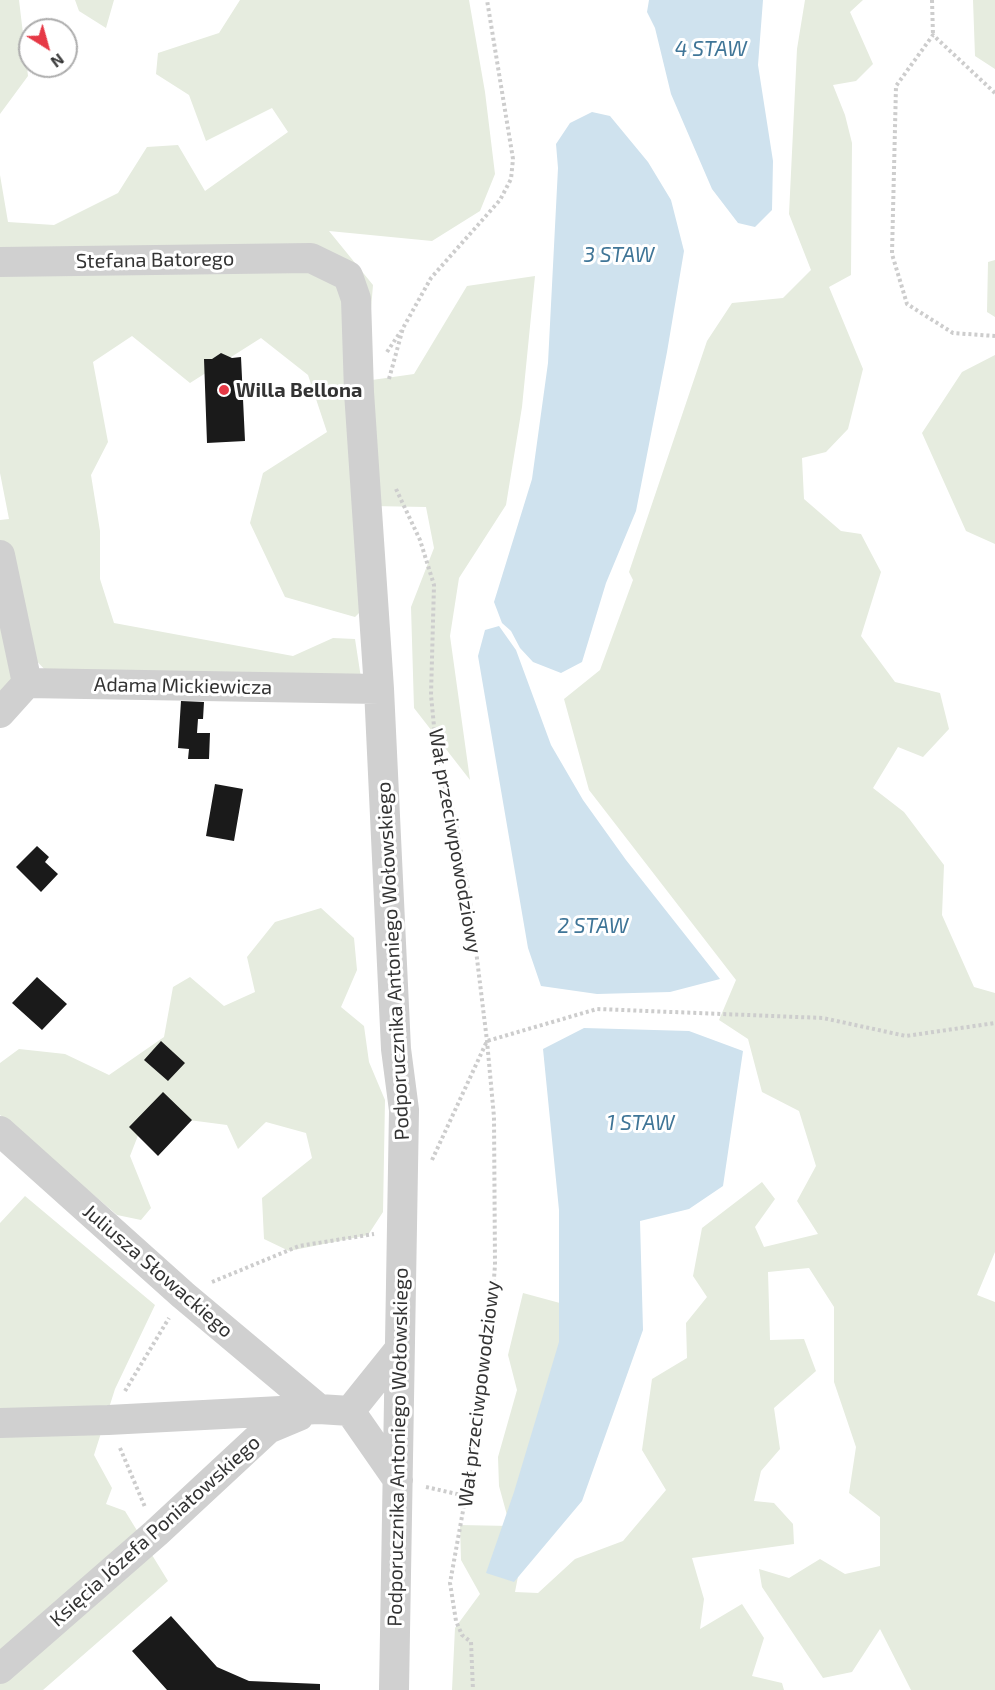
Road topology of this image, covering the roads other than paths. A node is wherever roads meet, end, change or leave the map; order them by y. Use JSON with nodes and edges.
{"nodes":[{"id":1,"x":310,"y":258,"type":"joint"},
{"id":2,"x":0,"y":262,"type":"edge"},
{"id":3,"x":0,"y":555,"type":"edge"},
{"id":4,"x":27,"y":683,"type":"junction"},
{"id":5,"x":380,"y":689,"type":"junction"},
{"id":6,"x":0,"y":713,"type":"edge"},
{"id":7,"x":0,"y":1131,"type":"edge"},
{"id":8,"x":399,"y":1350,"type":"junction"},
{"id":9,"x":319,"y":1409,"type":"junction"},
{"id":10,"x":350,"y":1411,"type":"junction"},
{"id":11,"x":0,"y":1424,"type":"edge"},
{"id":12,"x":398,"y":1480,"type":"junction"},
{"id":13,"x":0,"y":1669,"type":"edge"},
{"id":14,"x":394,"y":1690,"type":"edge"}],
"edges":[{"from":1,"to":2,"type":"street","name":"Stefana Batorego"},
{"from":1,"to":5,"type":"street","name":"Podporucznika Antoniego Wołowskiego"},
{"from":3,"to":4,"type":"street"},
{"from":4,"to":5,"type":"street","name":"Adama Mickiewicza"},
{"from":4,"to":6,"type":"street"},
{"from":5,"to":8,"type":"street","name":"Podporucznika Antoniego Wołowskiego"},
{"from":7,"to":9,"type":"street","name":"Juliusza Słowackiego"},
{"from":8,"to":10,"type":"street"},
{"from":8,"to":12,"type":"street","name":"Podporucznika Antoniego Wołowskiego"},
{"from":9,"to":10,"type":"street"},
{"from":9,"to":11,"type":"street"},
{"from":9,"to":13,"type":"street","name":"Księcia Józefa Poniatowskiego"},
{"from":10,"to":12,"type":"street"},
{"from":12,"to":14,"type":"street","name":"Podporucznika Antoniego Wołowskiego"}]}
